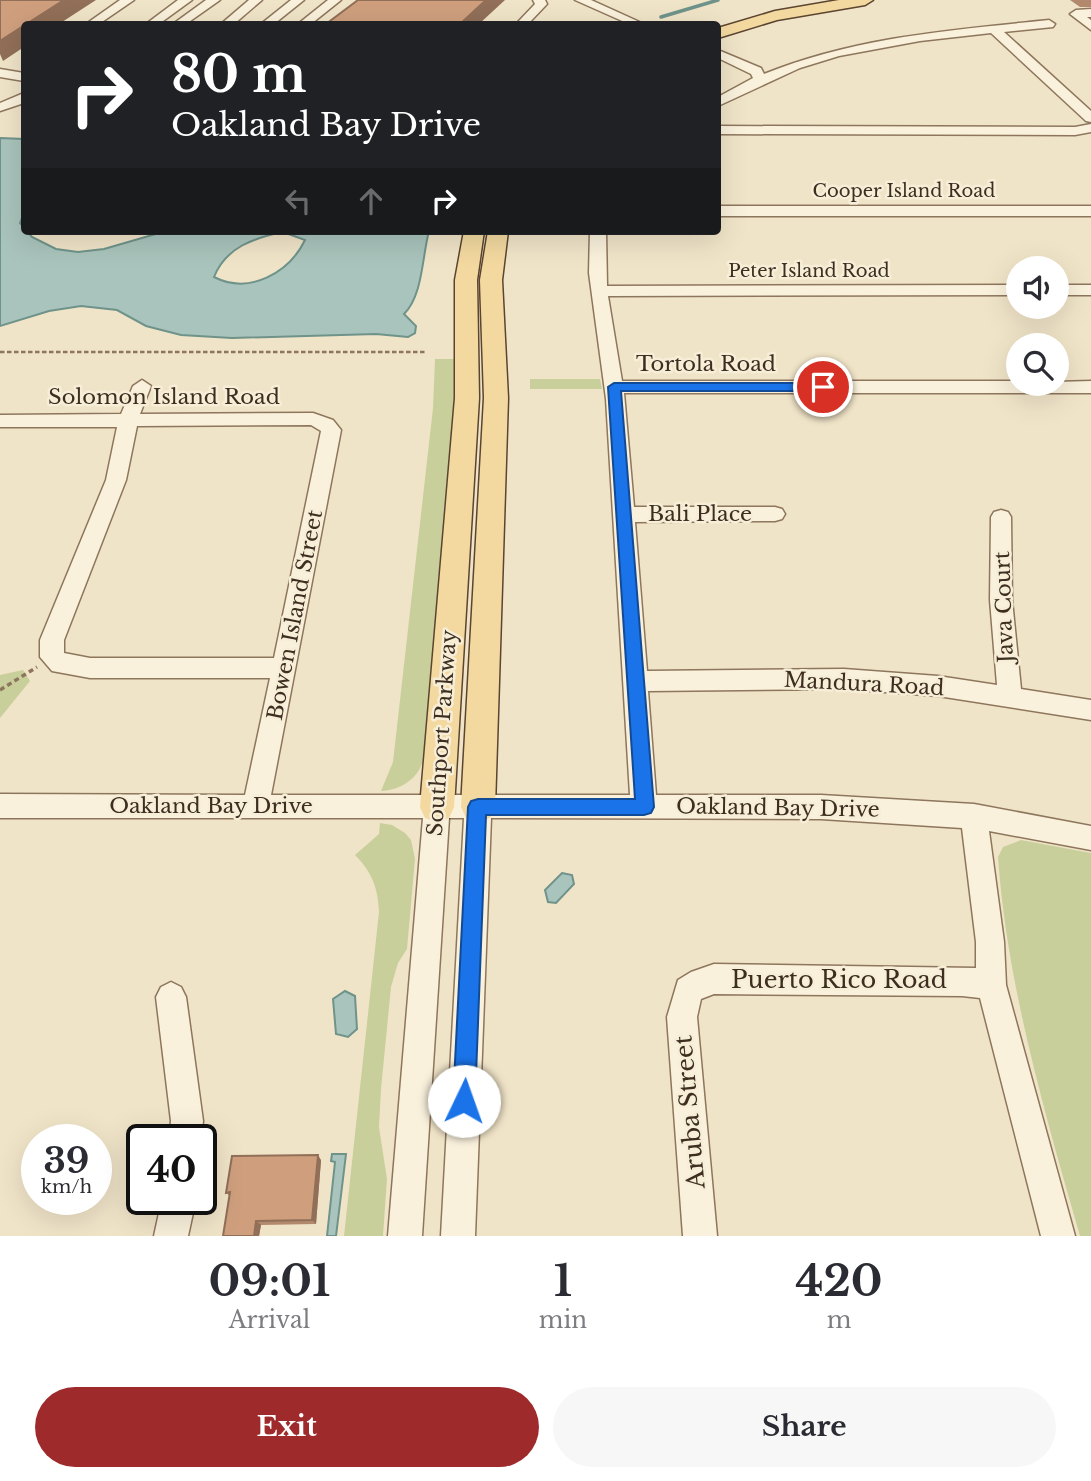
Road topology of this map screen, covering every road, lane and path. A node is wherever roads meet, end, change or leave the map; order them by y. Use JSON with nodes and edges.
{"nodes":[{"id":1,"x":186,"y":0,"type":"edge"},
{"id":2,"x":214,"y":0,"type":"edge"},
{"id":3,"x":256,"y":0,"type":"edge"},
{"id":4,"x":298,"y":0,"type":"edge"},
{"id":5,"x":335,"y":0,"type":"edge"},
{"id":6,"x":541,"y":0,"type":"edge"},
{"id":7,"x":811,"y":0,"type":"edge"},
{"id":8,"x":865,"y":0,"type":"edge"},
{"id":9,"x":587,"y":1,"type":"edge"},
{"id":10,"x":133,"y":3,"type":"edge"},
{"id":11,"x":1091,"y":13,"type":"edge"},
{"id":12,"x":98,"y":21,"type":"edge"},
{"id":13,"x":113,"y":21,"type":"edge"},
{"id":14,"x":156,"y":21,"type":"edge"},
{"id":15,"x":183,"y":21,"type":"edge"},
{"id":16,"x":231,"y":21,"type":"edge"},
{"id":17,"x":271,"y":21,"type":"edge"},
{"id":18,"x":308,"y":21,"type":"edge"},
{"id":19,"x":525,"y":21,"type":"edge"},
{"id":20,"x":631,"y":21,"type":"edge"},
{"id":21,"x":721,"y":22,"type":"edge"},
{"id":22,"x":1049,"y":24,"type":"dead end"},
{"id":23,"x":1091,"y":26,"type":"edge"},
{"id":24,"x":994,"y":30,"type":"junction"},
{"id":25,"x":721,"y":32,"type":"edge"},
{"id":26,"x":721,"y":55,"type":"edge"},
{"id":27,"x":721,"y":64,"type":"edge"},
{"id":28,"x":12,"y":75,"type":"edge"},
{"id":29,"x":760,"y":78,"type":"junction"},
{"id":30,"x":0,"y":84,"type":"edge"},
{"id":31,"x":21,"y":99,"type":"edge"},
{"id":32,"x":721,"y":100,"type":"edge"},
{"id":33,"x":0,"y":107,"type":"edge"},
{"id":34,"x":0,"y":118,"type":"edge"},
{"id":35,"x":21,"y":118,"type":"edge"},
{"id":36,"x":1091,"y":118,"type":"edge"},
{"id":37,"x":1091,"y":128,"type":"edge"},
{"id":38,"x":721,"y":130,"type":"edge"},
{"id":39,"x":721,"y":211,"type":"edge"},
{"id":40,"x":1091,"y":211,"type":"edge"},
{"id":41,"x":473,"y":235,"type":"edge"},
{"id":42,"x":497,"y":235,"type":"edge"},
{"id":43,"x":598,"y":235,"type":"edge"},
{"id":44,"x":599,"y":290,"type":"junction"},
{"id":45,"x":1006,"y":290,"type":"edge"},
{"id":46,"x":1069,"y":290,"type":"edge"},
{"id":47,"x":1091,"y":290,"type":"edge"},
{"id":48,"x":0,"y":352,"type":"edge"},
{"id":49,"x":427,"y":352,"type":"dead end"},
{"id":50,"x":142,"y":386,"type":"dead end"},
{"id":51,"x":614,"y":387,"type":"junction"},
{"id":52,"x":1091,"y":387,"type":"edge"},
{"id":53,"x":0,"y":421,"type":"edge"},
{"id":54,"x":128,"y":421,"type":"junction"},
{"id":55,"x":327,"y":424,"type":"joint"},
{"id":56,"x":775,"y":514,"type":"dead end"},
{"id":57,"x":625,"y":515,"type":"junction"},
{"id":58,"x":1001,"y":517,"type":"dead end"},
{"id":59,"x":52,"y":657,"type":"junction"},
{"id":60,"x":285,"y":668,"type":"junction"},
{"id":61,"x":636,"y":681,"type":"junction"},
{"id":62,"x":0,"y":690,"type":"edge"},
{"id":63,"x":1010,"y":697,"type":"junction"},
{"id":64,"x":1091,"y":710,"type":"edge"},
{"id":65,"x":0,"y":806,"type":"edge"},
{"id":66,"x":256,"y":807,"type":"junction"},
{"id":67,"x":437,"y":807,"type":"junction"},
{"id":68,"x":478,"y":807,"type":"junction"},
{"id":69,"x":644,"y":807,"type":"junction"},
{"id":70,"x":974,"y":816,"type":"junction"},
{"id":71,"x":1091,"y":838,"type":"edge"},
{"id":72,"x":992,"y":985,"type":"junction"},
{"id":73,"x":688,"y":990,"type":"joint"},
{"id":74,"x":171,"y":997,"type":"dead end"},
{"id":75,"x":187,"y":1124,"type":"edge"},
{"id":76,"x":176,"y":1215,"type":"edge"},
{"id":77,"x":171,"y":1236,"type":"edge"},
{"id":78,"x":405,"y":1236,"type":"edge"},
{"id":79,"x":458,"y":1236,"type":"edge"},
{"id":80,"x":700,"y":1236,"type":"edge"},
{"id":81,"x":1058,"y":1236,"type":"edge"}],
"edges":[{"from":1,"to":14,"type":"street"},
{"from":2,"to":15,"type":"street"},
{"from":3,"to":16,"type":"street"},
{"from":4,"to":17,"type":"street"},
{"from":5,"to":18,"type":"street"},
{"from":6,"to":19,"type":"street"},
{"from":7,"to":21,"type":"main road"},
{"from":8,"to":25,"type":"main road"},
{"from":9,"to":20,"type":"street"},
{"from":10,"to":12,"type":"street"},
{"from":10,"to":13,"type":"street"},
{"from":11,"to":23,"type":"street"},
{"from":22,"to":24,"type":"street"},
{"from":24,"to":29,"type":"street"},
{"from":24,"to":36,"type":"street"},
{"from":26,"to":29,"type":"street"},
{"from":27,"to":29,"type":"street"},
{"from":28,"to":30,"type":"street"},
{"from":29,"to":32,"type":"street"},
{"from":31,"to":33,"type":"street"},
{"from":34,"to":35,"type":"street"},
{"from":37,"to":38,"type":"street"},
{"from":39,"to":40,"type":"street","name":"Cooper Island Road"},
{"from":41,"to":67,"type":"main road","name":"Southport Parkway"},
{"from":42,"to":68,"type":"main road","name":"Southport Parkway"},
{"from":43,"to":44,"type":"street"},
{"from":44,"to":45,"type":"street","name":"Peter Island Road"},
{"from":44,"to":51,"type":"street"},
{"from":46,"to":47,"type":"street"},
{"from":48,"to":49,"type":"path"},
{"from":50,"to":54,"type":"street"},
{"from":51,"to":52,"type":"street","name":"Tortola Road"},
{"from":51,"to":57,"type":"street"},
{"from":53,"to":54,"type":"street","name":"Solomon Island Road"},
{"from":54,"to":55,"type":"street","name":"Solomon Island Road"},
{"from":54,"to":59,"type":"street"},
{"from":55,"to":60,"type":"street","name":"Bowen Island Street"},
{"from":56,"to":57,"type":"street","name":"Bali Place"},
{"from":57,"to":61,"type":"street"},
{"from":58,"to":63,"type":"street","name":"Java Court"},
{"from":59,"to":60,"type":"street"},
{"from":59,"to":62,"type":"path"},
{"from":60,"to":66,"type":"street","name":"Bowen Island Street"},
{"from":61,"to":63,"type":"street","name":"Mandura Road"},
{"from":61,"to":69,"type":"street"},
{"from":63,"to":64,"type":"street","name":"Mandura Road"},
{"from":65,"to":66,"type":"street","name":"Oakland Bay Drive"},
{"from":66,"to":67,"type":"street","name":"Oakland Bay Drive"},
{"from":67,"to":68,"type":"street","name":"Oakland Bay Drive"},
{"from":67,"to":78,"type":"street","name":"Southport Parkway"},
{"from":68,"to":69,"type":"street","name":"Oakland Bay Drive"},
{"from":68,"to":79,"type":"street","name":"Southport Parkway"},
{"from":69,"to":70,"type":"street","name":"Oakland Bay Drive"},
{"from":70,"to":71,"type":"street","name":"Oakland Bay Drive"},
{"from":70,"to":72,"type":"street"},
{"from":72,"to":73,"type":"street","name":"Puerto Rico Road"},
{"from":72,"to":81,"type":"street"},
{"from":73,"to":80,"type":"street","name":"Aruba Street"},
{"from":74,"to":75,"type":"street"},
{"from":76,"to":77,"type":"street"}]}
